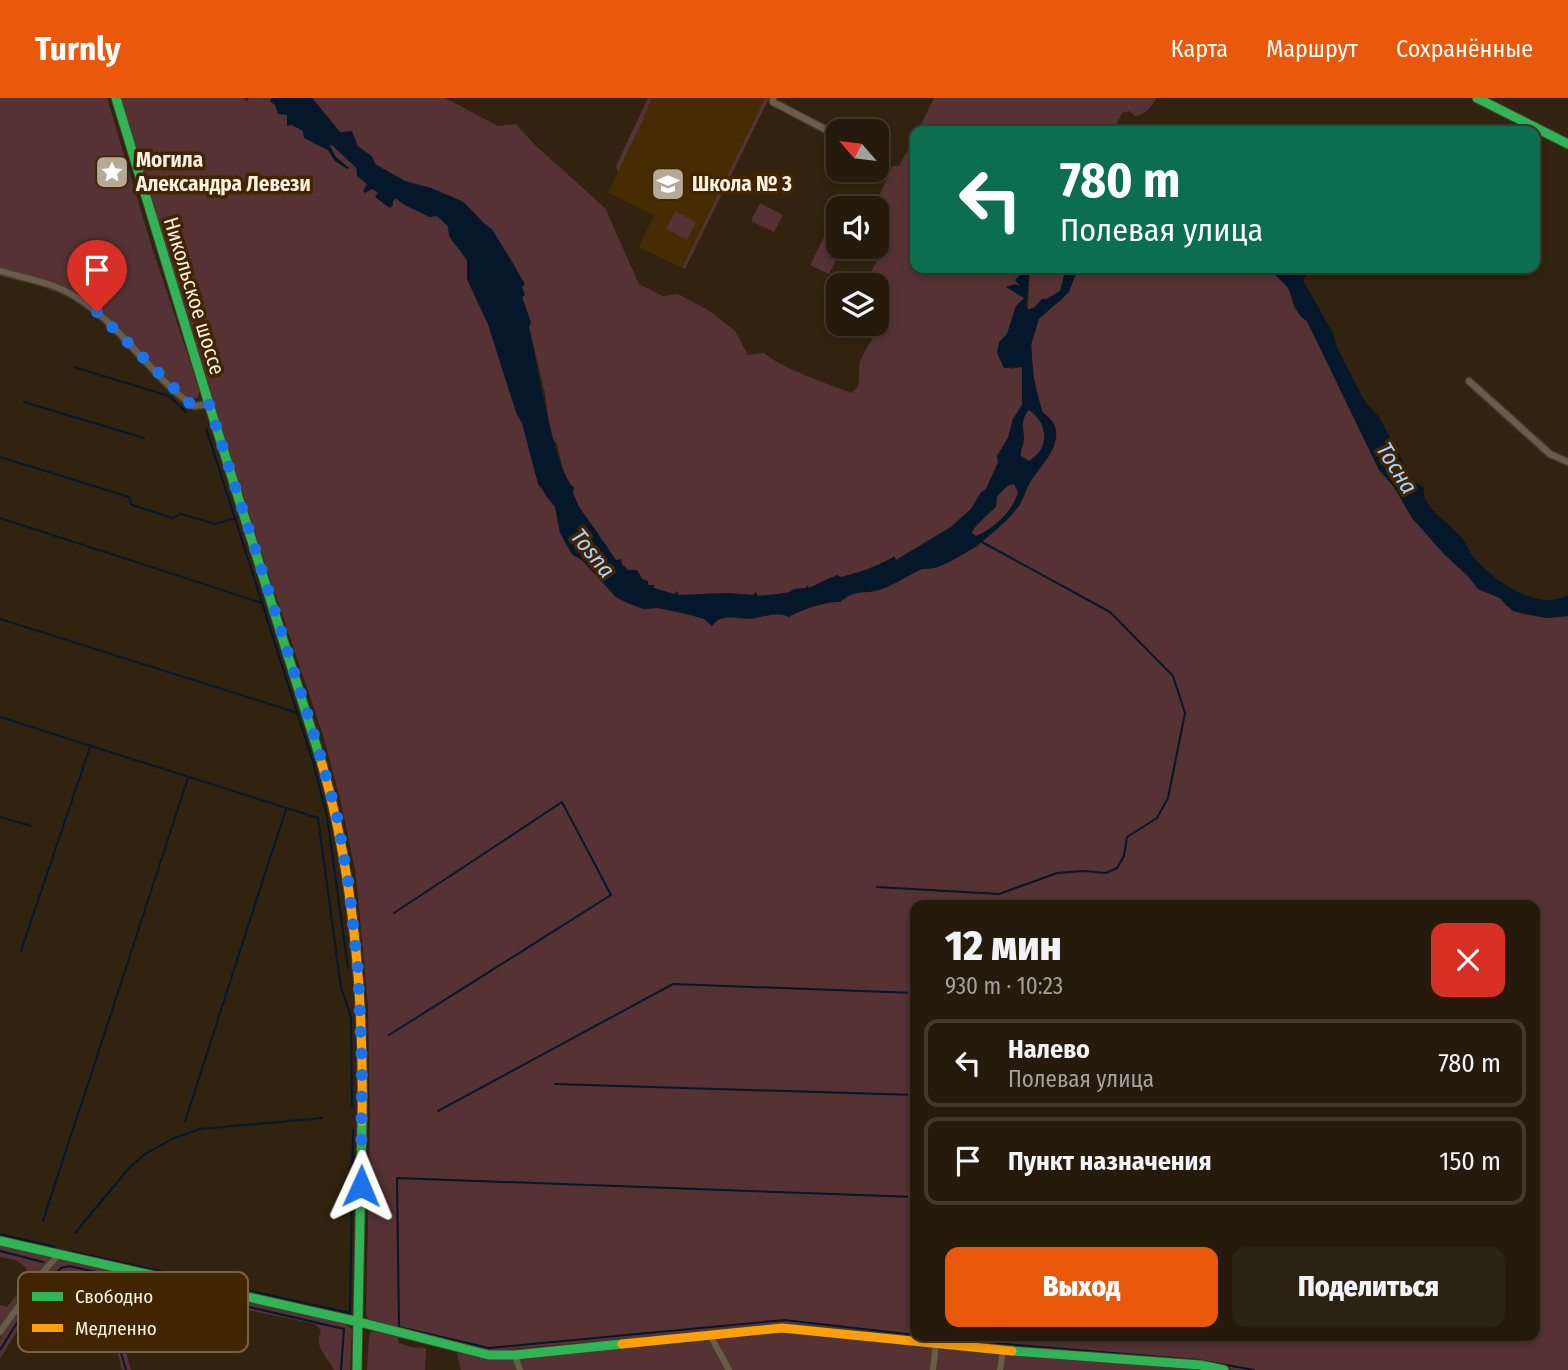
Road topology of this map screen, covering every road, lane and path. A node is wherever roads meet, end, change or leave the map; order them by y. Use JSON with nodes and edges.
{"nodes":[{"id":1,"x":116,"y":98,"type":"edge"},
{"id":2,"x":774,"y":98,"type":"edge"},
{"id":3,"x":1477,"y":98,"type":"edge"},
{"id":4,"x":1532,"y":126,"type":"edge"},
{"id":5,"x":826,"y":130,"type":"edge"},
{"id":6,"x":1540,"y":130,"type":"edge"},
{"id":7,"x":1568,"y":144,"type":"edge"},
{"id":8,"x":0,"y":271,"type":"edge"},
{"id":9,"x":1469,"y":382,"type":"dead end"},
{"id":10,"x":209,"y":404,"type":"junction"},
{"id":11,"x":1568,"y":463,"type":"edge"},
{"id":12,"x":0,"y":1241,"type":"edge"},
{"id":13,"x":59,"y":1254,"type":"junction"},
{"id":14,"x":45,"y":1272,"type":"edge"},
{"id":15,"x":138,"y":1272,"type":"edge"},
{"id":16,"x":248,"y":1297,"type":"edge"},
{"id":17,"x":18,"y":1308,"type":"edge"},
{"id":18,"x":359,"y":1322,"type":"junction"},
{"id":19,"x":0,"y":1332,"type":"edge"},
{"id":20,"x":710,"y":1335,"type":"junction"},
{"id":21,"x":910,"y":1340,"type":"edge"},
{"id":22,"x":915,"y":1341,"type":"edge"},
{"id":23,"x":936,"y":1343,"type":"junction"},
{"id":24,"x":1003,"y":1350,"type":"junction"},
{"id":25,"x":515,"y":1354,"type":"junction"},
{"id":26,"x":357,"y":1370,"type":"edge"},
{"id":27,"x":520,"y":1370,"type":"edge"},
{"id":28,"x":729,"y":1370,"type":"edge"},
{"id":29,"x":933,"y":1370,"type":"edge"},
{"id":30,"x":1000,"y":1370,"type":"edge"},
{"id":31,"x":1224,"y":1370,"type":"edge"}],
"edges":[{"from":1,"to":10,"type":"street","name":"Никольское шоссе"},
{"from":2,"to":5,"type":"street"},
{"from":3,"to":4,"type":"street"},
{"from":6,"to":7,"type":"street"},
{"from":8,"to":10,"type":"street"},
{"from":9,"to":11,"type":"street"},
{"from":10,"to":18,"type":"street","name":"Никольское шоссе"},
{"from":12,"to":13,"type":"street"},
{"from":13,"to":14,"type":"street"},
{"from":13,"to":15,"type":"street"},
{"from":16,"to":18,"type":"street"},
{"from":17,"to":19,"type":"street"},
{"from":18,"to":25,"type":"street"},
{"from":18,"to":26,"type":"street","name":"Никольское шоссе"},
{"from":20,"to":21,"type":"street"},
{"from":20,"to":25,"type":"street"},
{"from":20,"to":28,"type":"street"},
{"from":22,"to":23,"type":"street"},
{"from":23,"to":24,"type":"street"},
{"from":23,"to":29,"type":"street"},
{"from":24,"to":30,"type":"street"},
{"from":24,"to":31,"type":"street"},
{"from":25,"to":27,"type":"street"}]}
